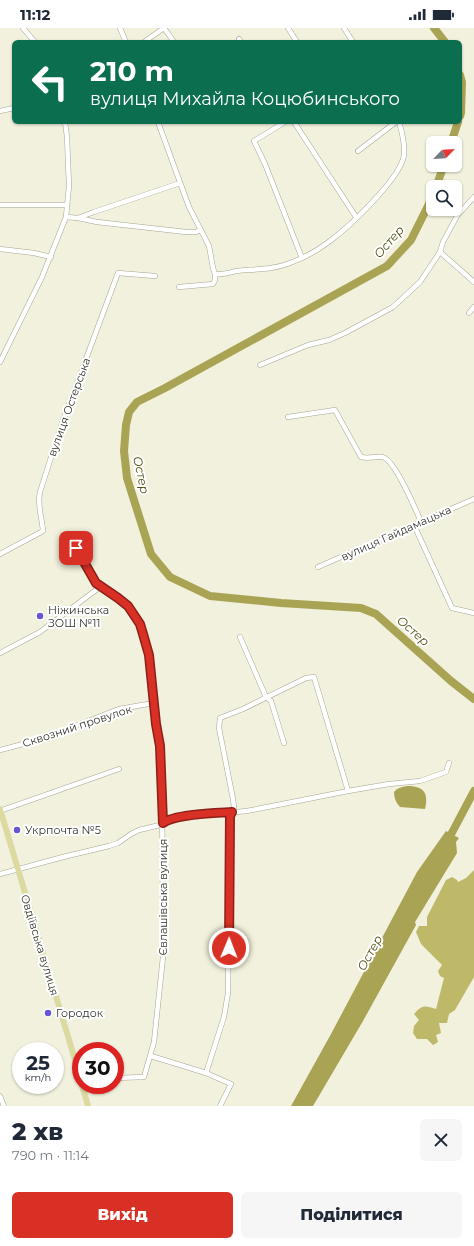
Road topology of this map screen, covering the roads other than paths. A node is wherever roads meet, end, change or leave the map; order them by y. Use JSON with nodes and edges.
{"nodes":[{"id":1,"x":24,"y":28,"type":"edge"},
{"id":2,"x":120,"y":28,"type":"edge"},
{"id":3,"x":164,"y":28,"type":"edge"},
{"id":4,"x":288,"y":28,"type":"edge"},
{"id":5,"x":344,"y":28,"type":"edge"},
{"id":6,"x":33,"y":40,"type":"edge"},
{"id":7,"x":125,"y":40,"type":"edge"},
{"id":8,"x":147,"y":40,"type":"edge"},
{"id":9,"x":173,"y":40,"type":"edge"},
{"id":10,"x":296,"y":40,"type":"edge"},
{"id":11,"x":352,"y":40,"type":"edge"},
{"id":12,"x":12,"y":108,"type":"edge"},
{"id":13,"x":0,"y":111,"type":"edge"},
{"id":14,"x":65,"y":124,"type":"edge"},
{"id":15,"x":159,"y":124,"type":"edge"},
{"id":16,"x":282,"y":124,"type":"edge"},
{"id":17,"x":295,"y":124,"type":"edge"},
{"id":18,"x":393,"y":124,"type":"edge"},
{"id":19,"x":400,"y":124,"type":"edge"},
{"id":20,"x":358,"y":151,"type":"dead end"},
{"id":21,"x":180,"y":183,"type":"junction"},
{"id":22,"x":474,"y":197,"type":"edge"},
{"id":23,"x":0,"y":205,"type":"edge"},
{"id":24,"x":67,"y":205,"type":"junction"},
{"id":25,"x":66,"y":217,"type":"junction"},
{"id":26,"x":356,"y":217,"type":"junction"},
{"id":27,"x":78,"y":218,"type":"junction"},
{"id":28,"x":200,"y":230,"type":"junction"},
{"id":29,"x":0,"y":249,"type":"edge"},
{"id":30,"x":440,"y":252,"type":"junction"},
{"id":31,"x":51,"y":257,"type":"junction"},
{"id":32,"x":302,"y":258,"type":"junction"},
{"id":33,"x":215,"y":274,"type":"junction"},
{"id":34,"x":155,"y":276,"type":"dead end"},
{"id":35,"x":473,"y":280,"type":"edge"},
{"id":36,"x":179,"y":286,"type":"dead end"},
{"id":37,"x":474,"y":307,"type":"edge"},
{"id":38,"x":469,"y":313,"type":"dead end"},
{"id":39,"x":0,"y":362,"type":"edge"},
{"id":40,"x":260,"y":365,"type":"dead end"},
{"id":41,"x":288,"y":417,"type":"dead end"},
{"id":42,"x":474,"y":499,"type":"edge"},
{"id":43,"x":421,"y":522,"type":"junction"},
{"id":44,"x":414,"y":525,"type":"junction"},
{"id":45,"x":76,"y":548,"type":"dead end"},
{"id":46,"x":0,"y":554,"type":"edge"},
{"id":47,"x":318,"y":567,"type":"dead end"},
{"id":48,"x":100,"y":587,"type":"junction"},
{"id":49,"x":474,"y":613,"type":"edge"},
{"id":50,"x":240,"y":637,"type":"dead end"},
{"id":51,"x":0,"y":653,"type":"edge"},
{"id":52,"x":266,"y":697,"type":"junction"},
{"id":53,"x":154,"y":703,"type":"junction"},
{"id":54,"x":284,"y":743,"type":"dead end"},
{"id":55,"x":0,"y":750,"type":"edge"},
{"id":56,"x":449,"y":763,"type":"dead end"},
{"id":57,"x":119,"y":769,"type":"dead end"},
{"id":58,"x":348,"y":791,"type":"junction"},
{"id":59,"x":0,"y":810,"type":"edge"},
{"id":60,"x":232,"y":812,"type":"junction"},
{"id":61,"x":163,"y":823,"type":"junction"},
{"id":62,"x":17,"y":868,"type":"junction"},
{"id":63,"x":0,"y":874,"type":"edge"},
{"id":64,"x":72,"y":1050,"type":"edge"},
{"id":65,"x":151,"y":1056,"type":"junction"},
{"id":66,"x":206,"y":1073,"type":"junction"},
{"id":67,"x":124,"y":1078,"type":"edge"},
{"id":68,"x":85,"y":1094,"type":"edge"},
{"id":69,"x":0,"y":1096,"type":"edge"},
{"id":70,"x":4,"y":1106,"type":"edge"},
{"id":71,"x":88,"y":1106,"type":"edge"},
{"id":72,"x":220,"y":1106,"type":"edge"}],
"edges":[{"from":1,"to":6,"type":"street"},
{"from":2,"to":7,"type":"street"},
{"from":3,"to":8,"type":"street"},
{"from":3,"to":9,"type":"street"},
{"from":4,"to":10,"type":"street"},
{"from":5,"to":11,"type":"street"},
{"from":12,"to":13,"type":"street"},
{"from":14,"to":24,"type":"street"},
{"from":15,"to":21,"type":"street"},
{"from":16,"to":32,"type":"street"},
{"from":17,"to":26,"type":"street"},
{"from":18,"to":20,"type":"street"},
{"from":19,"to":26,"type":"street"},
{"from":21,"to":27,"type":"street"},
{"from":21,"to":28,"type":"street"},
{"from":22,"to":30,"type":"street"},
{"from":23,"to":24,"type":"street"},
{"from":24,"to":25,"type":"street"},
{"from":25,"to":27,"type":"street"},
{"from":25,"to":31,"type":"street"},
{"from":26,"to":32,"type":"street"},
{"from":27,"to":28,"type":"street"},
{"from":28,"to":33,"type":"street"},
{"from":29,"to":31,"type":"street"},
{"from":30,"to":35,"type":"street"},
{"from":30,"to":40,"type":"street"},
{"from":31,"to":39,"type":"street"},
{"from":32,"to":33,"type":"street"},
{"from":33,"to":36,"type":"street"},
{"from":34,"to":46,"type":"street","name":"вулиця Остерська"},
{"from":37,"to":38,"type":"street"},
{"from":41,"to":43,"type":"street"},
{"from":42,"to":43,"type":"street","name":"вулиця Гайдамацька"},
{"from":43,"to":44,"type":"street","name":"вулиця Гайдамацька"},
{"from":44,"to":47,"type":"street","name":"вулиця Гайдамацька"},
{"from":44,"to":49,"type":"street"},
{"from":45,"to":48,"type":"street","name":"Євлашівська вулиця"},
{"from":48,"to":51,"type":"street"},
{"from":48,"to":53,"type":"street","name":"Євлашівська вулиця"},
{"from":50,"to":52,"type":"street"},
{"from":52,"to":54,"type":"street"},
{"from":52,"to":58,"type":"street"},
{"from":52,"to":60,"type":"street"},
{"from":53,"to":55,"type":"street","name":"Сквозний провулок"},
{"from":53,"to":61,"type":"street","name":"Євлашівська вулиця"},
{"from":56,"to":58,"type":"street"},
{"from":57,"to":59,"type":"street"},
{"from":58,"to":60,"type":"street"},
{"from":59,"to":62,"type":"main road","name":"Овдіївська вулиця"},
{"from":60,"to":61,"type":"street"},
{"from":60,"to":66,"type":"street"},
{"from":61,"to":62,"type":"street"},
{"from":61,"to":65,"type":"street","name":"Євлашівська вулиця"},
{"from":62,"to":63,"type":"street"},
{"from":62,"to":64,"type":"main road","name":"Овдіївська вулиця"},
{"from":65,"to":66,"type":"street"},
{"from":65,"to":67,"type":"street","name":"Євлашівська вулиця"},
{"from":66,"to":72,"type":"street"},
{"from":68,"to":71,"type":"main road"},
{"from":69,"to":70,"type":"street"}]}
